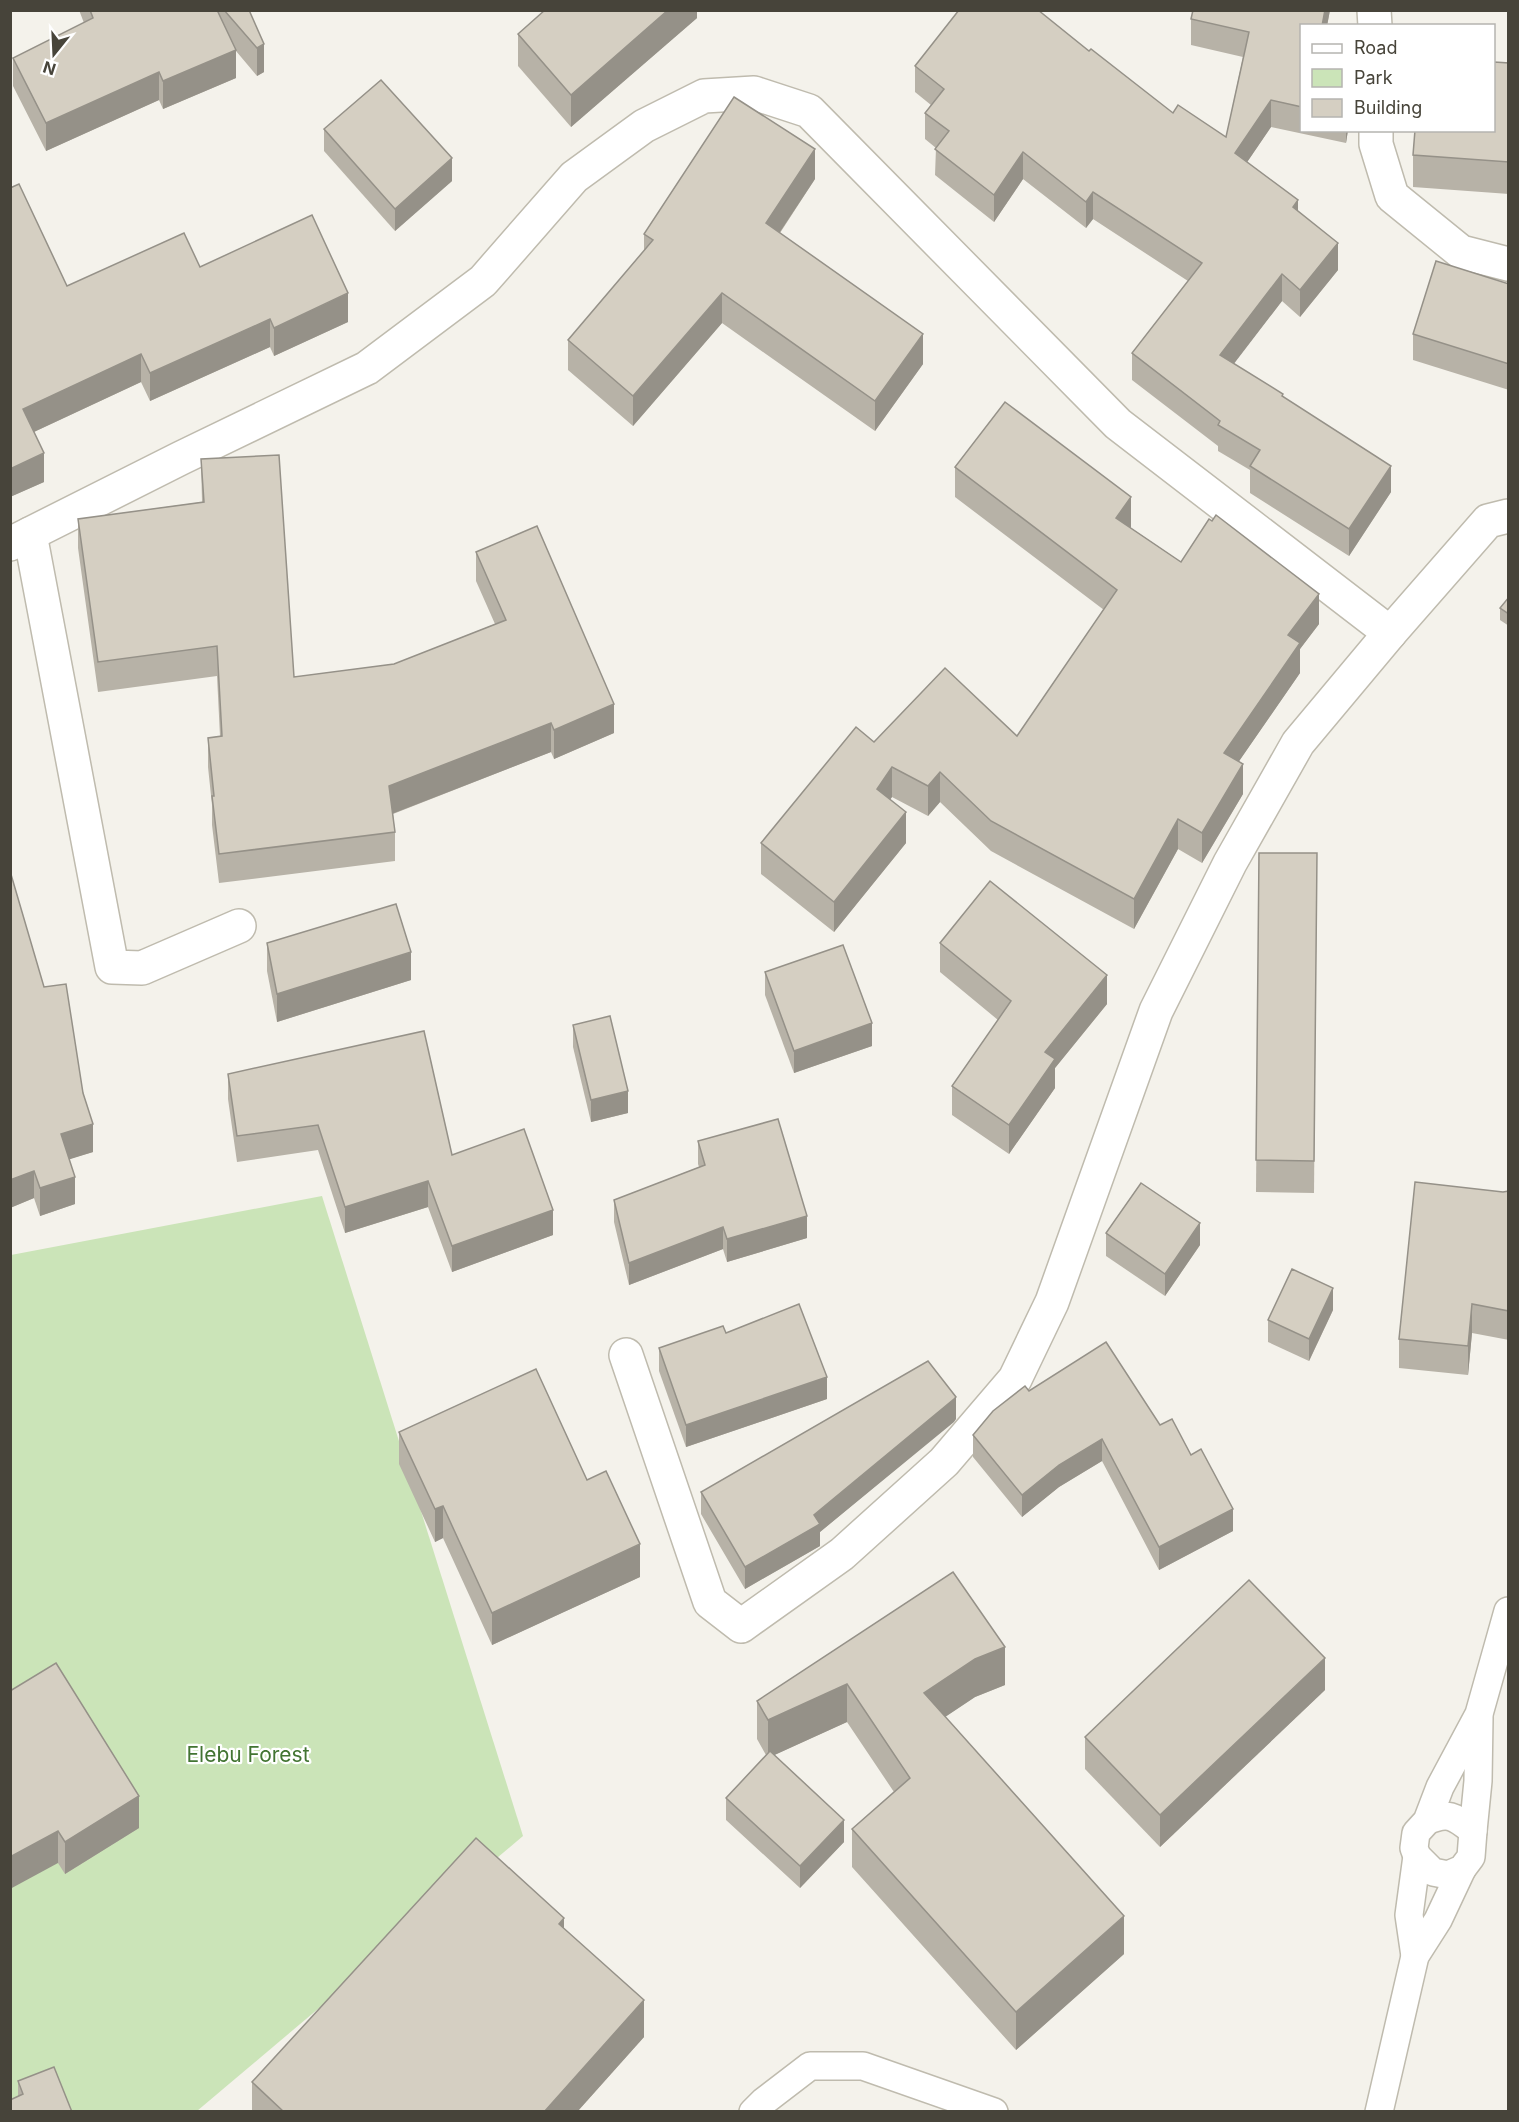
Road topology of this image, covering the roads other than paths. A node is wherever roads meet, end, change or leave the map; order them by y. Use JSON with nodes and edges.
{"nodes":[{"id":1,"x":1376,"y":132,"type":"edge"},
{"id":2,"x":1509,"y":264,"type":"edge"},
{"id":3,"x":1509,"y":516,"type":"edge"},
{"id":4,"x":20,"y":539,"type":"edge"},
{"id":5,"x":1390,"y":633,"type":"junction"},
{"id":6,"x":239,"y":926,"type":"dead end"},
{"id":7,"x":626,"y":1355,"type":"dead end"},
{"id":8,"x":1509,"y":1611,"type":"edge"},
{"id":9,"x":1479,"y":1714,"type":"junction"},
{"id":10,"x":1426,"y":1821,"type":"junction"},
{"id":11,"x":1473,"y":1831,"type":"junction"},
{"id":12,"x":1417,"y":1856,"type":"junction"},
{"id":13,"x":1462,"y":1869,"type":"junction"},
{"id":14,"x":1415,"y":1956,"type":"junction"},
{"id":15,"x":753,"y":2112,"type":"edge"},
{"id":16,"x":994,"y":2112,"type":"edge"},
{"id":17,"x":1379,"y":2112,"type":"edge"}],
"edges":[{"from":1,"to":2,"type":"street"},
{"from":3,"to":5,"type":"street"},
{"from":4,"to":5,"type":"street"},
{"from":4,"to":6,"type":"street"},
{"from":5,"to":7,"type":"street"},
{"from":8,"to":9,"type":"lane"},
{"from":9,"to":10,"type":"lane"},
{"from":9,"to":11,"type":"lane"},
{"from":10,"to":11,"type":"lane"},
{"from":10,"to":12,"type":"lane"},
{"from":11,"to":13,"type":"lane"},
{"from":12,"to":13,"type":"lane"},
{"from":12,"to":14,"type":"lane"},
{"from":13,"to":14,"type":"lane"},
{"from":14,"to":17,"type":"lane"},
{"from":15,"to":16,"type":"lane"}]}
